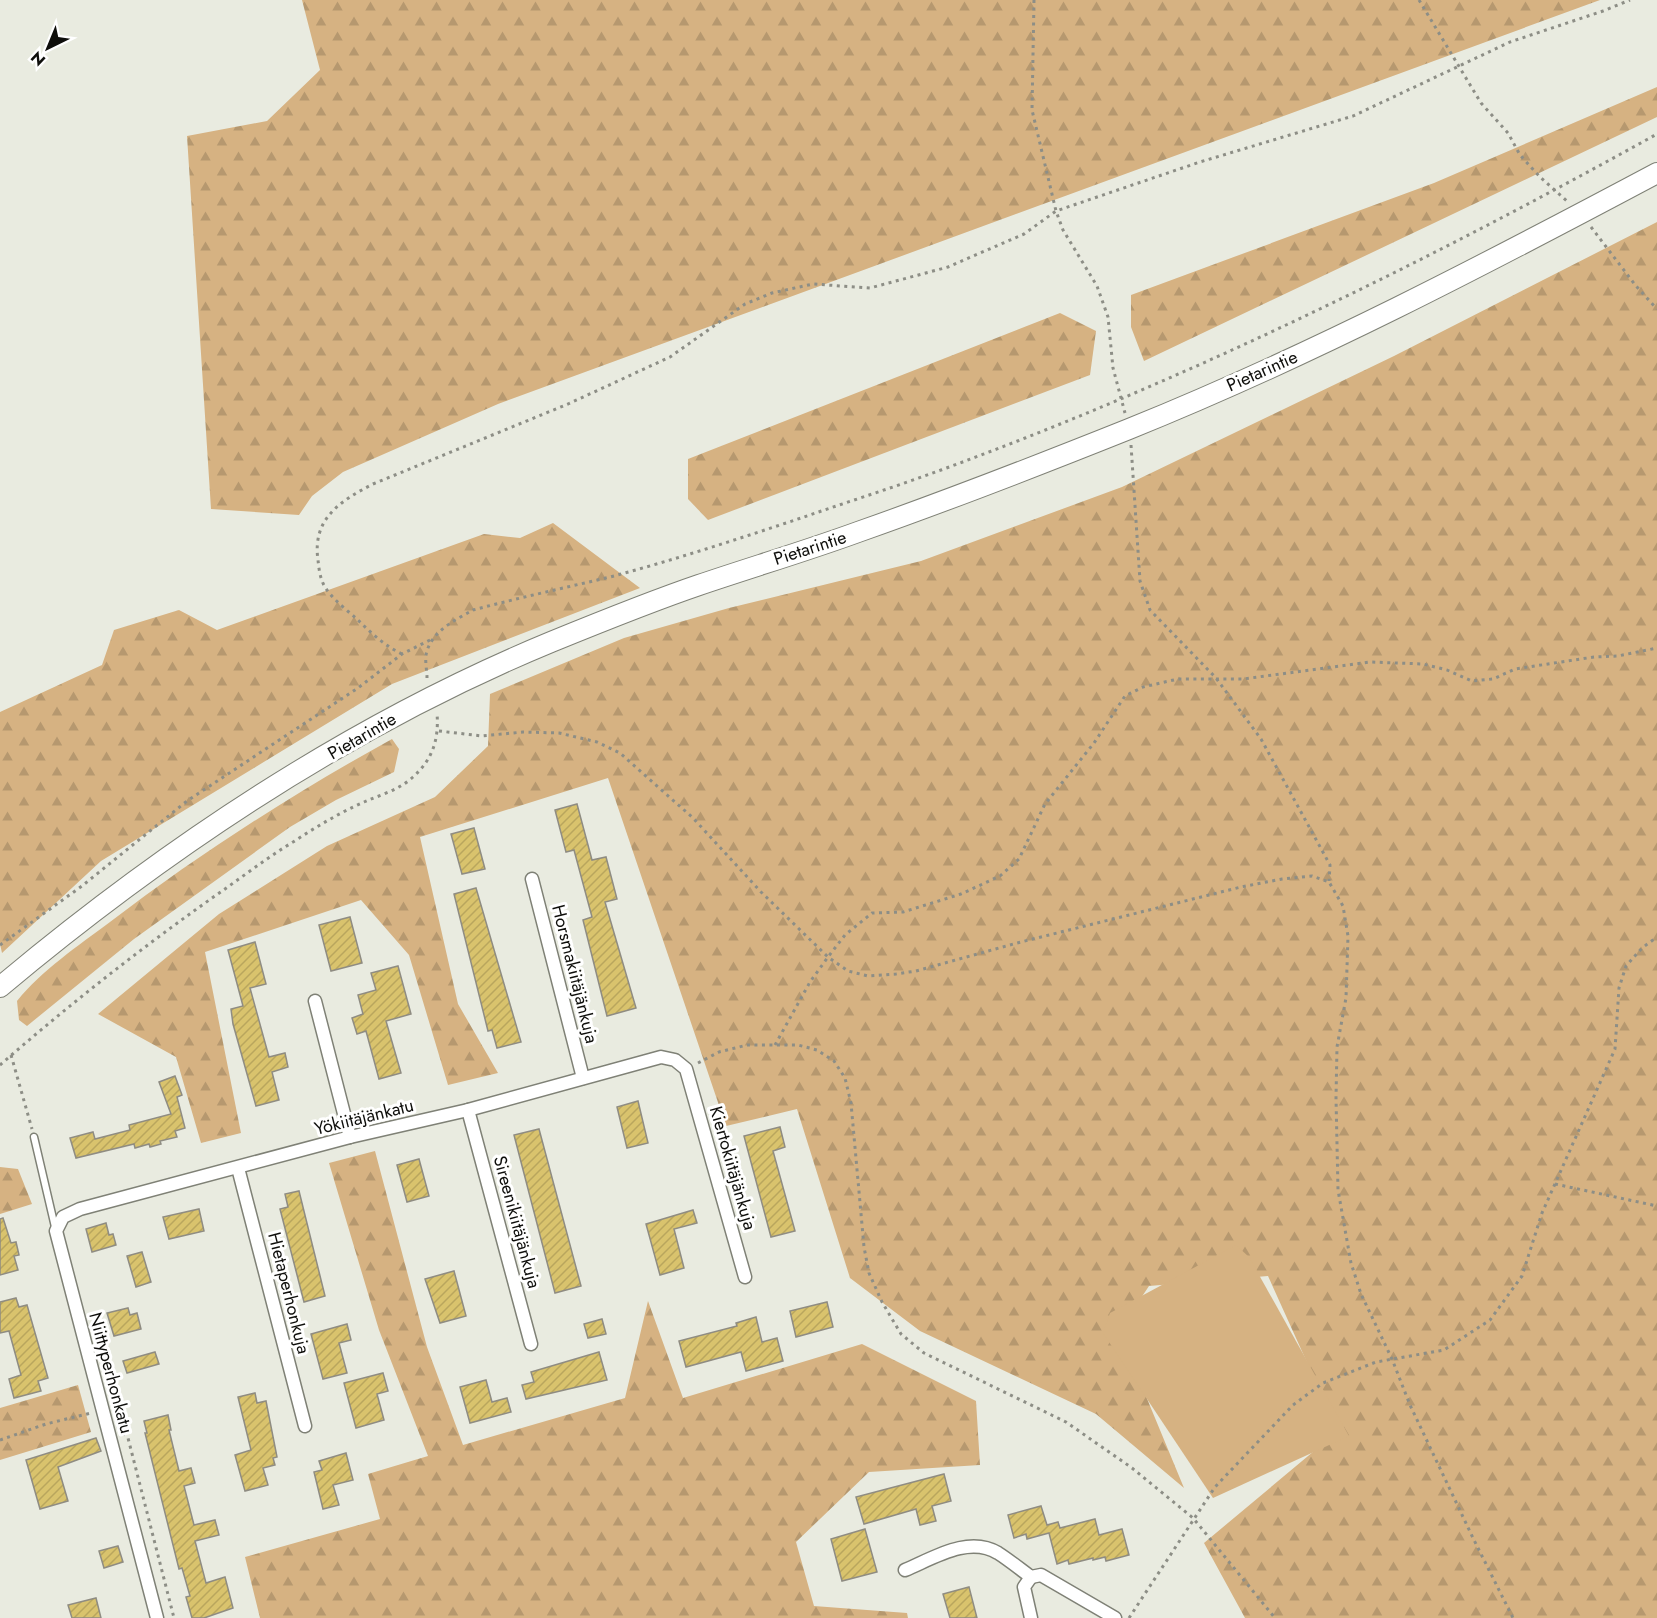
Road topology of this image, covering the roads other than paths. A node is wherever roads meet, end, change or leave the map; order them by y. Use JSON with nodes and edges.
{"nodes":[{"id":1,"x":1657,"y":173,"type":"edge"},
{"id":2,"x":532,"y":879,"type":"dead end"},
{"id":3,"x":0,"y":987,"type":"edge"},
{"id":4,"x":315,"y":1002,"type":"dead end"},
{"id":5,"x":686,"y":1069,"type":"joint"},
{"id":6,"x":583,"y":1078,"type":"junction"},
{"id":7,"x":468,"y":1110,"type":"junction"},
{"id":8,"x":34,"y":1137,"type":"road end"},
{"id":9,"x":350,"y":1137,"type":"junction"},
{"id":10,"x":238,"y":1168,"type":"junction"},
{"id":11,"x":56,"y":1231,"type":"junction"},
{"id":12,"x":746,"y":1277,"type":"dead end"},
{"id":13,"x":531,"y":1344,"type":"dead end"},
{"id":14,"x":304,"y":1426,"type":"dead end"},
{"id":15,"x":905,"y":1570,"type":"dead end"},
{"id":16,"x":1031,"y":1577,"type":"junction"},
{"id":17,"x":157,"y":1618,"type":"edge"},
{"id":18,"x":1030,"y":1618,"type":"edge"},
{"id":19,"x":1115,"y":1618,"type":"edge"}],
"edges":[{"from":1,"to":3,"type":"main road","name":"Pietarintie"},
{"from":2,"to":6,"type":"street","name":"Horsmakiitäjänkuja"},
{"from":4,"to":9,"type":"street"},
{"from":5,"to":6,"type":"street","name":"Yökiitäjänkatu"},
{"from":5,"to":12,"type":"street","name":"Kiertokiitäjänkuja"},
{"from":6,"to":7,"type":"street","name":"Yökiitäjänkatu"},
{"from":7,"to":9,"type":"street","name":"Yökiitäjänkatu"},
{"from":7,"to":13,"type":"street","name":"Sireenikiitäjänkuja"},
{"from":8,"to":11,"type":"lane","name":"Niittyperhonkatu"},
{"from":9,"to":10,"type":"street","name":"Yökiitäjänkatu"},
{"from":10,"to":11,"type":"street","name":"Yökiitäjänkatu"},
{"from":10,"to":14,"type":"street","name":"Hietaperhonkuja"},
{"from":11,"to":17,"type":"street","name":"Niittyperhonkatu"},
{"from":15,"to":16,"type":"street"},
{"from":16,"to":18,"type":"street"},
{"from":16,"to":19,"type":"street"}]}
